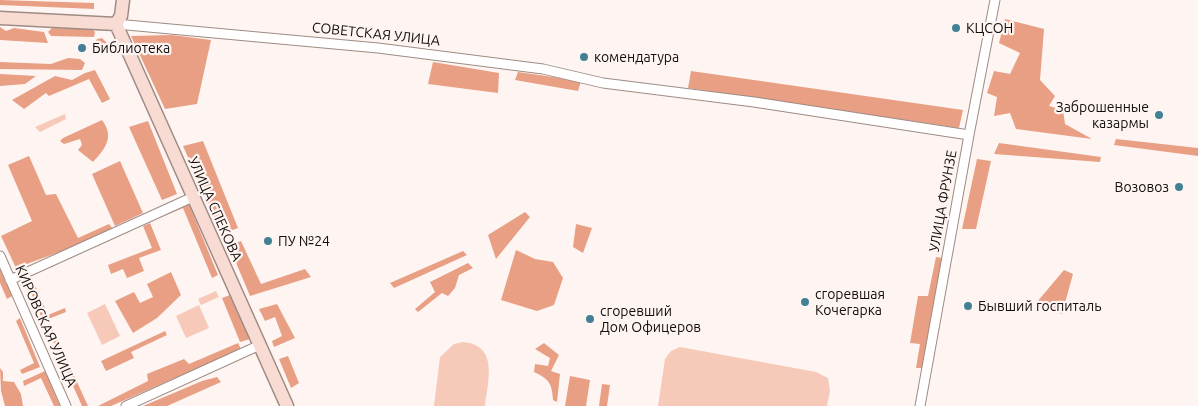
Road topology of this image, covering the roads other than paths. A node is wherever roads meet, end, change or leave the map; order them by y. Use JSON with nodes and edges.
{"nodes":[{"id":1,"x":123,"y":0,"type":"edge"},
{"id":2,"x":995,"y":0,"type":"edge"},
{"id":3,"x":0,"y":18,"type":"edge"},
{"id":4,"x":116,"y":24,"type":"junction"},
{"id":5,"x":746,"y":102,"type":"joint"},
{"id":6,"x":969,"y":134,"type":"junction"},
{"id":7,"x":193,"y":196,"type":"junction"},
{"id":8,"x":0,"y":256,"type":"edge"},
{"id":9,"x":10,"y":280,"type":"junction"},
{"id":10,"x":260,"y":346,"type":"junction"},
{"id":11,"x":66,"y":406,"type":"edge"},
{"id":12,"x":126,"y":406,"type":"edge"},
{"id":13,"x":287,"y":406,"type":"edge"},
{"id":14,"x":920,"y":406,"type":"edge"}],
"edges":[{"from":1,"to":4,"type":"main road"},
{"from":2,"to":6,"type":"street"},
{"from":3,"to":4,"type":"main road","name":"СОВЕТСКАЯ УЛИЦА"},
{"from":4,"to":5,"type":"street","name":"СОВЕТСКАЯ УЛИЦА"},
{"from":4,"to":7,"type":"main road","name":"УЛИЦА СПЕКОВА"},
{"from":5,"to":6,"type":"street","name":"УЛИЦА ФРУНЗЕ"},
{"from":6,"to":14,"type":"street","name":"УЛИЦА ФРУНЗЕ"},
{"from":7,"to":9,"type":"street"},
{"from":7,"to":10,"type":"main road","name":"УЛИЦА СПЕКОВА"},
{"from":8,"to":9,"type":"street","name":"КИРОВСКАЯ УЛИЦА"},
{"from":9,"to":11,"type":"street","name":"КИРОВСКАЯ УЛИЦА"},
{"from":10,"to":12,"type":"street"},
{"from":10,"to":13,"type":"main road","name":"УЛИЦА СПЕКОВА"}]}
